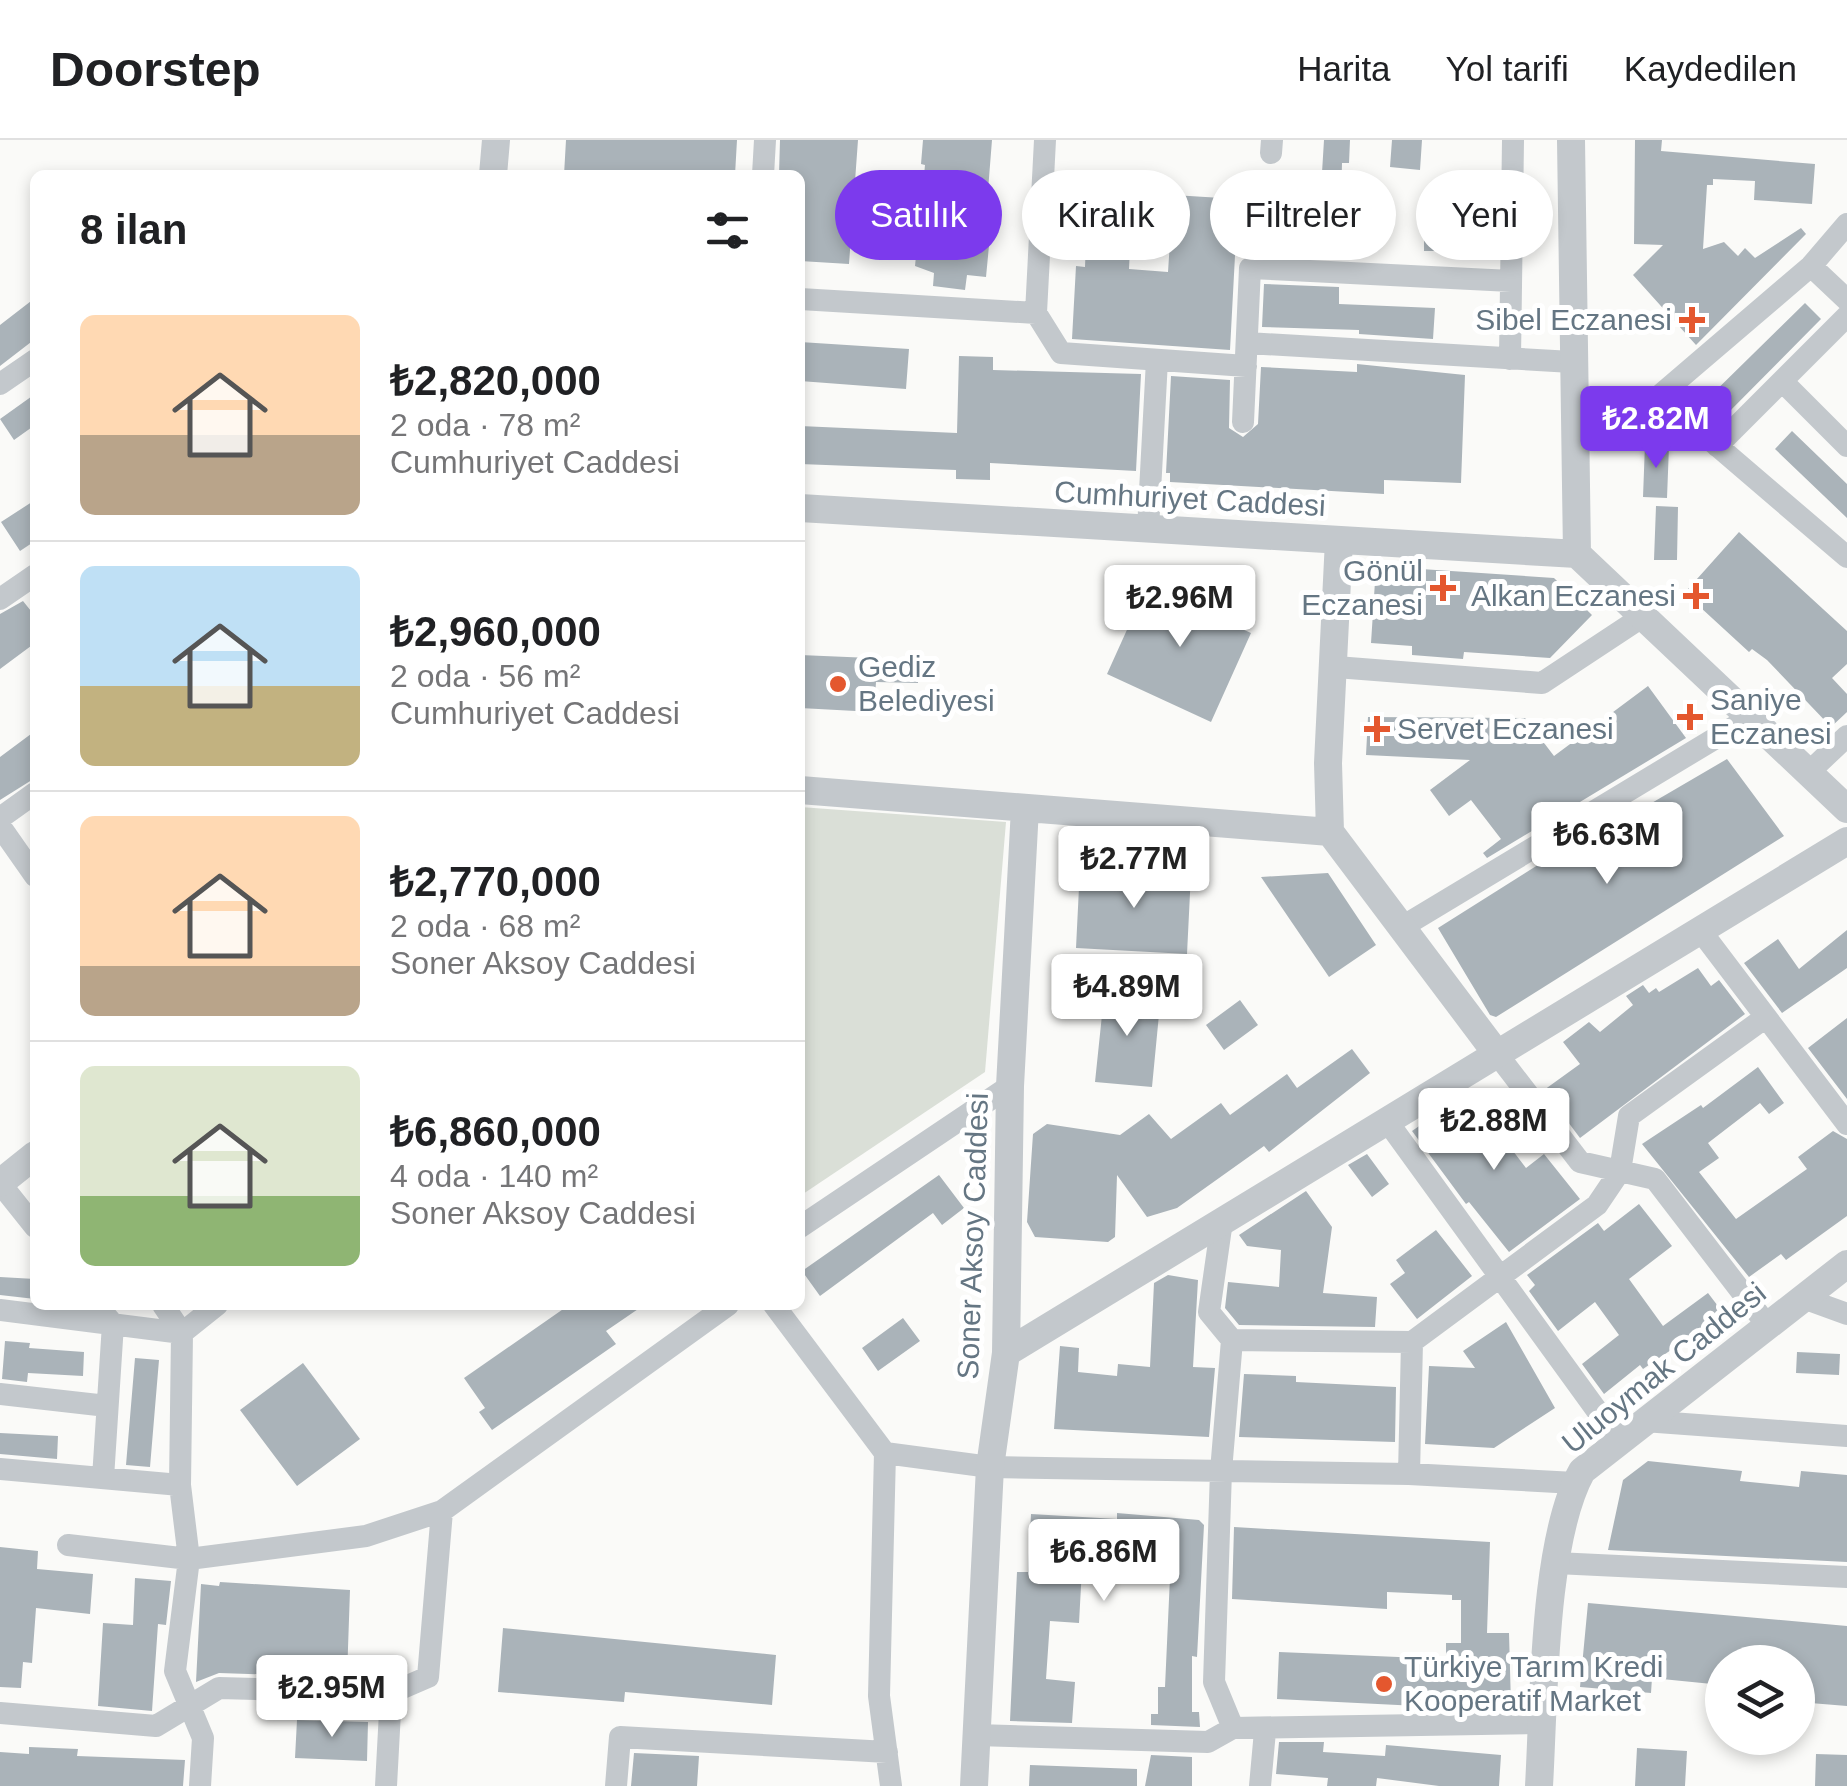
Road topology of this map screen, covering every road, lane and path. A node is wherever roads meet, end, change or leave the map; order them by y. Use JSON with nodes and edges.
{"nodes":[{"id":1,"x":496,"y":140,"type":"edge"},
{"id":2,"x":764,"y":140,"type":"edge"},
{"id":3,"x":1045,"y":140,"type":"edge"},
{"id":4,"x":1513,"y":140,"type":"edge"},
{"id":5,"x":1572,"y":140,"type":"edge"},
{"id":6,"x":493,"y":170,"type":"edge"},
{"id":7,"x":763,"y":170,"type":"edge"},
{"id":8,"x":1847,"y":224,"type":"edge"},
{"id":9,"x":1811,"y":266,"type":"junction"},
{"id":10,"x":1511,"y":281,"type":"junction"},
{"id":11,"x":805,"y":299,"type":"edge"},
{"id":12,"x":1847,"y":300,"type":"edge"},
{"id":13,"x":1036,"y":313,"type":"junction"},
{"id":14,"x":1847,"y":316,"type":"edge"},
{"id":15,"x":1247,"y":355,"type":"junction"},
{"id":16,"x":1510,"y":358,"type":"junction"},
{"id":17,"x":1157,"y":360,"type":"junction"},
{"id":18,"x":1572,"y":362,"type":"junction"},
{"id":19,"x":30,"y":363,"type":"edge"},
{"id":20,"x":1782,"y":381,"type":"junction"},
{"id":21,"x":0,"y":384,"type":"edge"},
{"id":22,"x":1659,"y":396,"type":"junction"},
{"id":23,"x":1244,"y":422,"type":"dead end"},
{"id":24,"x":1574,"y":443,"type":"junction"},
{"id":25,"x":1716,"y":446,"type":"junction"},
{"id":26,"x":1847,"y":446,"type":"edge"},
{"id":27,"x":805,"y":508,"type":"edge"},
{"id":28,"x":1148,"y":529,"type":"junction"},
{"id":29,"x":1339,"y":540,"type":"junction"},
{"id":30,"x":1577,"y":554,"type":"junction"},
{"id":31,"x":1847,"y":557,"type":"edge"},
{"id":32,"x":30,"y":578,"type":"edge"},
{"id":33,"x":0,"y":599,"type":"edge"},
{"id":34,"x":1642,"y":617,"type":"junction"},
{"id":35,"x":1336,"y":667,"type":"junction"},
{"id":36,"x":1749,"y":718,"type":"junction"},
{"id":37,"x":1847,"y":736,"type":"edge"},
{"id":38,"x":1808,"y":773,"type":"junction"},
{"id":39,"x":805,"y":790,"type":"edge"},
{"id":40,"x":30,"y":799,"type":"edge"},
{"id":41,"x":1025,"y":808,"type":"junction"},
{"id":42,"x":1847,"y":809,"type":"edge"},
{"id":43,"x":2,"y":832,"type":"edge"},
{"id":44,"x":1330,"y":832,"type":"junction"},
{"id":45,"x":1847,"y":840,"type":"edge"},
{"id":46,"x":30,"y":869,"type":"edge"},
{"id":47,"x":1402,"y":927,"type":"junction"},
{"id":48,"x":1700,"y":930,"type":"junction"},
{"id":49,"x":1766,"y":1017,"type":"junction"},
{"id":50,"x":1496,"y":1054,"type":"junction"},
{"id":51,"x":1010,"y":1086,"type":"junction"},
{"id":52,"x":1387,"y":1121,"type":"junction"},
{"id":53,"x":1847,"y":1124,"type":"edge"},
{"id":54,"x":30,"y":1159,"type":"edge"},
{"id":55,"x":1620,"y":1171,"type":"junction"},
{"id":56,"x":0,"y":1183,"type":"edge"},
{"id":57,"x":30,"y":1221,"type":"edge"},
{"id":58,"x":1222,"y":1221,"type":"junction"},
{"id":59,"x":805,"y":1224,"type":"edge"},
{"id":60,"x":1847,"y":1264,"type":"edge"},
{"id":61,"x":1500,"y":1278,"type":"junction"},
{"id":62,"x":1803,"y":1298,"type":"junction"},
{"id":63,"x":0,"y":1310,"type":"edge"},
{"id":64,"x":102,"y":1310,"type":"edge"},
{"id":65,"x":166,"y":1310,"type":"edge"},
{"id":66,"x":211,"y":1310,"type":"edge"},
{"id":67,"x":721,"y":1310,"type":"edge"},
{"id":68,"x":778,"y":1310,"type":"edge"},
{"id":69,"x":1847,"y":1314,"type":"edge"},
{"id":70,"x":112,"y":1324,"type":"junction"},
{"id":71,"x":1767,"y":1325,"type":"junction"},
{"id":72,"x":182,"y":1333,"type":"junction"},
{"id":73,"x":1232,"y":1340,"type":"junction"},
{"id":74,"x":1412,"y":1342,"type":"junction"},
{"id":75,"x":1006,"y":1353,"type":"junction"},
{"id":76,"x":0,"y":1394,"type":"edge"},
{"id":77,"x":107,"y":1406,"type":"junction"},
{"id":78,"x":1644,"y":1421,"type":"junction"},
{"id":79,"x":1847,"y":1436,"type":"edge"},
{"id":80,"x":1619,"y":1440,"type":"junction"},
{"id":81,"x":885,"y":1453,"type":"junction"},
{"id":82,"x":990,"y":1467,"type":"junction"},
{"id":83,"x":0,"y":1469,"type":"edge"},
{"id":84,"x":1220,"y":1470,"type":"junction"},
{"id":85,"x":1409,"y":1474,"type":"junction"},
{"id":86,"x":103,"y":1478,"type":"junction"},
{"id":87,"x":1575,"y":1483,"type":"junction"},
{"id":88,"x":180,"y":1484,"type":"junction"},
{"id":89,"x":442,"y":1511,"type":"junction"},
{"id":90,"x":68,"y":1546,"type":"dead end"},
{"id":91,"x":189,"y":1559,"type":"junction"},
{"id":92,"x":1556,"y":1563,"type":"junction"},
{"id":93,"x":1847,"y":1577,"type":"edge"},
{"id":94,"x":391,"y":1693,"type":"junction"},
{"id":95,"x":190,"y":1706,"type":"junction"},
{"id":96,"x":0,"y":1712,"type":"edge"},
{"id":97,"x":1543,"y":1723,"type":"junction"},
{"id":98,"x":1233,"y":1728,"type":"junction"},
{"id":99,"x":1265,"y":1730,"type":"junction"},
{"id":100,"x":976,"y":1735,"type":"junction"},
{"id":101,"x":886,"y":1752,"type":"junction"},
{"id":102,"x":200,"y":1786,"type":"edge"},
{"id":103,"x":386,"y":1786,"type":"edge"},
{"id":104,"x":616,"y":1786,"type":"edge"},
{"id":105,"x":891,"y":1786,"type":"edge"},
{"id":106,"x":974,"y":1786,"type":"edge"},
{"id":107,"x":1260,"y":1786,"type":"edge"},
{"id":108,"x":1539,"y":1786,"type":"edge"}],
"edges":[{"from":1,"to":6,"type":"street"},
{"from":2,"to":7,"type":"street"},
{"from":3,"to":13,"type":"street"},
{"from":4,"to":10,"type":"street"},
{"from":5,"to":18,"type":"street"},
{"from":8,"to":9,"type":"street"},
{"from":9,"to":12,"type":"street"},
{"from":9,"to":22,"type":"street"},
{"from":10,"to":15,"type":"street"},
{"from":10,"to":16,"type":"street"},
{"from":11,"to":13,"type":"street"},
{"from":13,"to":17,"type":"street"},
{"from":14,"to":20,"type":"street"},
{"from":15,"to":16,"type":"street"},
{"from":15,"to":17,"type":"street"},
{"from":15,"to":23,"type":"street"},
{"from":16,"to":18,"type":"street"},
{"from":17,"to":28,"type":"street"},
{"from":18,"to":24,"type":"street"},
{"from":19,"to":21,"type":"street"},
{"from":20,"to":25,"type":"street"},
{"from":20,"to":26,"type":"street"},
{"from":22,"to":24,"type":"street"},
{"from":22,"to":25,"type":"street"},
{"from":24,"to":30,"type":"street"},
{"from":25,"to":31,"type":"street"},
{"from":27,"to":28,"type":"street","name":"Cumhuriyet Caddesi"},
{"from":28,"to":29,"type":"street","name":"Cumhuriyet Caddesi"},
{"from":29,"to":30,"type":"street","name":"Cumhuriyet Caddesi"},
{"from":29,"to":35,"type":"street"},
{"from":30,"to":34,"type":"street"},
{"from":32,"to":33,"type":"street"},
{"from":34,"to":35,"type":"street"},
{"from":34,"to":36,"type":"street"},
{"from":35,"to":44,"type":"street"},
{"from":36,"to":38,"type":"street"},
{"from":36,"to":47,"type":"street"},
{"from":37,"to":38,"type":"street"},
{"from":38,"to":42,"type":"street"},
{"from":39,"to":41,"type":"street"},
{"from":40,"to":43,"type":"street"},
{"from":41,"to":44,"type":"street"},
{"from":41,"to":51,"type":"street","name":"Soner Aksoy Caddesi"},
{"from":43,"to":46,"type":"street"},
{"from":44,"to":47,"type":"street"},
{"from":45,"to":48,"type":"street"},
{"from":47,"to":50,"type":"street"},
{"from":48,"to":49,"type":"street"},
{"from":48,"to":50,"type":"street"},
{"from":49,"to":53,"type":"street"},
{"from":49,"to":55,"type":"street"},
{"from":50,"to":52,"type":"street"},
{"from":50,"to":55,"type":"street"},
{"from":51,"to":59,"type":"street"},
{"from":51,"to":75,"type":"street","name":"Soner Aksoy Caddesi"},
{"from":52,"to":58,"type":"street"},
{"from":52,"to":61,"type":"street"},
{"from":54,"to":56,"type":"street"},
{"from":55,"to":61,"type":"street"},
{"from":55,"to":71,"type":"street"},
{"from":56,"to":57,"type":"street"},
{"from":58,"to":73,"type":"street"},
{"from":58,"to":75,"type":"street"},
{"from":60,"to":62,"type":"street","name":"Uluoymak Caddesi"},
{"from":61,"to":74,"type":"street"},
{"from":61,"to":80,"type":"street"},
{"from":62,"to":69,"type":"street"},
{"from":62,"to":71,"type":"street","name":"Uluoymak Caddesi"},
{"from":63,"to":70,"type":"street"},
{"from":64,"to":70,"type":"street"},
{"from":65,"to":72,"type":"street"},
{"from":66,"to":72,"type":"street"},
{"from":67,"to":89,"type":"street"},
{"from":68,"to":81,"type":"street"},
{"from":70,"to":72,"type":"street"},
{"from":70,"to":77,"type":"street"},
{"from":71,"to":78,"type":"street","name":"Uluoymak Caddesi"},
{"from":72,"to":88,"type":"street"},
{"from":73,"to":74,"type":"street"},
{"from":73,"to":84,"type":"street"},
{"from":74,"to":85,"type":"street"},
{"from":75,"to":82,"type":"street","name":"Soner Aksoy Caddesi"},
{"from":76,"to":77,"type":"street"},
{"from":77,"to":86,"type":"street"},
{"from":78,"to":79,"type":"street"},
{"from":78,"to":80,"type":"street","name":"Uluoymak Caddesi"},
{"from":80,"to":87,"type":"street","name":"Uluoymak Caddesi"},
{"from":81,"to":82,"type":"street"},
{"from":81,"to":101,"type":"street"},
{"from":82,"to":84,"type":"street"},
{"from":82,"to":100,"type":"street","name":"Soner Aksoy Caddesi"},
{"from":83,"to":86,"type":"street"},
{"from":84,"to":85,"type":"street"},
{"from":84,"to":98,"type":"street"},
{"from":85,"to":87,"type":"street"},
{"from":86,"to":88,"type":"street"},
{"from":87,"to":92,"type":"street","name":"Uluoymak Caddesi"},
{"from":88,"to":91,"type":"street"},
{"from":89,"to":91,"type":"street"},
{"from":89,"to":94,"type":"street"},
{"from":90,"to":91,"type":"street"},
{"from":91,"to":95,"type":"street"},
{"from":92,"to":93,"type":"street"},
{"from":92,"to":97,"type":"street","name":"Uluoymak Caddesi"},
{"from":94,"to":95,"type":"street"},
{"from":94,"to":103,"type":"street"},
{"from":95,"to":96,"type":"street"},
{"from":95,"to":102,"type":"street"},
{"from":97,"to":99,"type":"street"},
{"from":97,"to":108,"type":"street","name":"Uluoymak Caddesi"},
{"from":98,"to":99,"type":"street"},
{"from":98,"to":100,"type":"street"},
{"from":99,"to":107,"type":"street"},
{"from":100,"to":106,"type":"street","name":"Soner Aksoy Caddesi"},
{"from":101,"to":104,"type":"street"},
{"from":101,"to":105,"type":"street"}]}
